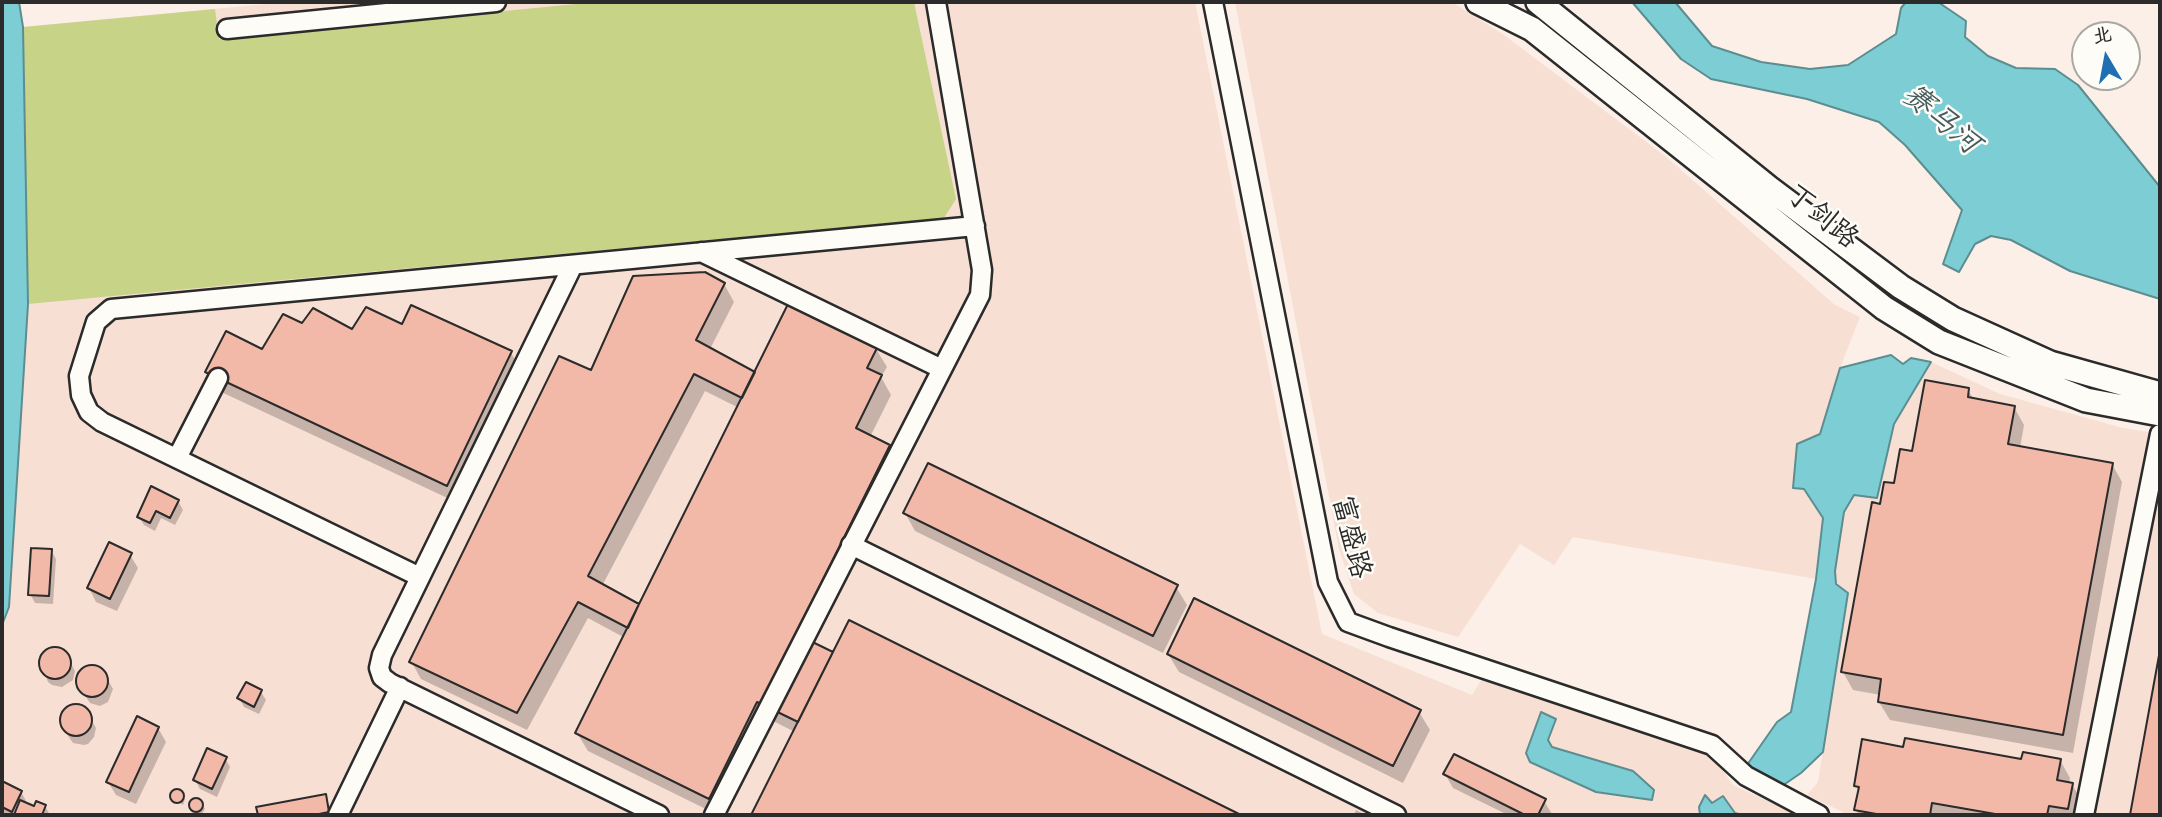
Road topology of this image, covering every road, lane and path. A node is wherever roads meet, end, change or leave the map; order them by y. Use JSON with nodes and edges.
{"nodes":[{"id":1,"x":496,"y":2,"type":"edge"},
{"id":2,"x":936,"y":2,"type":"edge"},
{"id":3,"x":1213,"y":2,"type":"edge"},
{"id":4,"x":1478,"y":2,"type":"edge"},
{"id":5,"x":1538,"y":2,"type":"edge"},
{"id":6,"x":227,"y":29,"type":"dead end"},
{"id":7,"x":975,"y":226,"type":"junction"},
{"id":8,"x":701,"y":252,"type":"junction"},
{"id":9,"x":573,"y":265,"type":"junction"},
{"id":10,"x":942,"y":369,"type":"junction"},
{"id":11,"x":218,"y":378,"type":"dead end"},
{"id":12,"x":2160,"y":394,"type":"edge"},
{"id":13,"x":2160,"y":414,"type":"edge"},
{"id":14,"x":2160,"y":434,"type":"edge"},
{"id":15,"x":177,"y":458,"type":"junction"},
{"id":16,"x":851,"y":545,"type":"junction"},
{"id":17,"x":421,"y":577,"type":"junction"},
{"id":18,"x":400,"y":687,"type":"junction"},
{"id":19,"x":338,"y":815,"type":"edge"},
{"id":20,"x":659,"y":815,"type":"edge"},
{"id":21,"x":714,"y":815,"type":"edge"},
{"id":22,"x":1396,"y":815,"type":"edge"},
{"id":23,"x":1819,"y":815,"type":"edge"},
{"id":24,"x":2084,"y":815,"type":"edge"}],
"edges":[{"from":1,"to":6,"type":"street"},
{"from":2,"to":7,"type":"street"},
{"from":3,"to":23,"type":"street","name":"富盛路"},
{"from":4,"to":13,"type":"main road","name":"丁剑路"},
{"from":5,"to":12,"type":"main road","name":"丁剑路"},
{"from":7,"to":8,"type":"street"},
{"from":7,"to":10,"type":"street"},
{"from":8,"to":9,"type":"street"},
{"from":8,"to":10,"type":"street"},
{"from":9,"to":15,"type":"street"},
{"from":9,"to":17,"type":"street"},
{"from":10,"to":16,"type":"street"},
{"from":11,"to":15,"type":"street"},
{"from":14,"to":24,"type":"street"},
{"from":15,"to":17,"type":"street"},
{"from":16,"to":21,"type":"street"},
{"from":16,"to":22,"type":"street"},
{"from":17,"to":18,"type":"street"},
{"from":18,"to":19,"type":"street"},
{"from":18,"to":20,"type":"street"}]}
